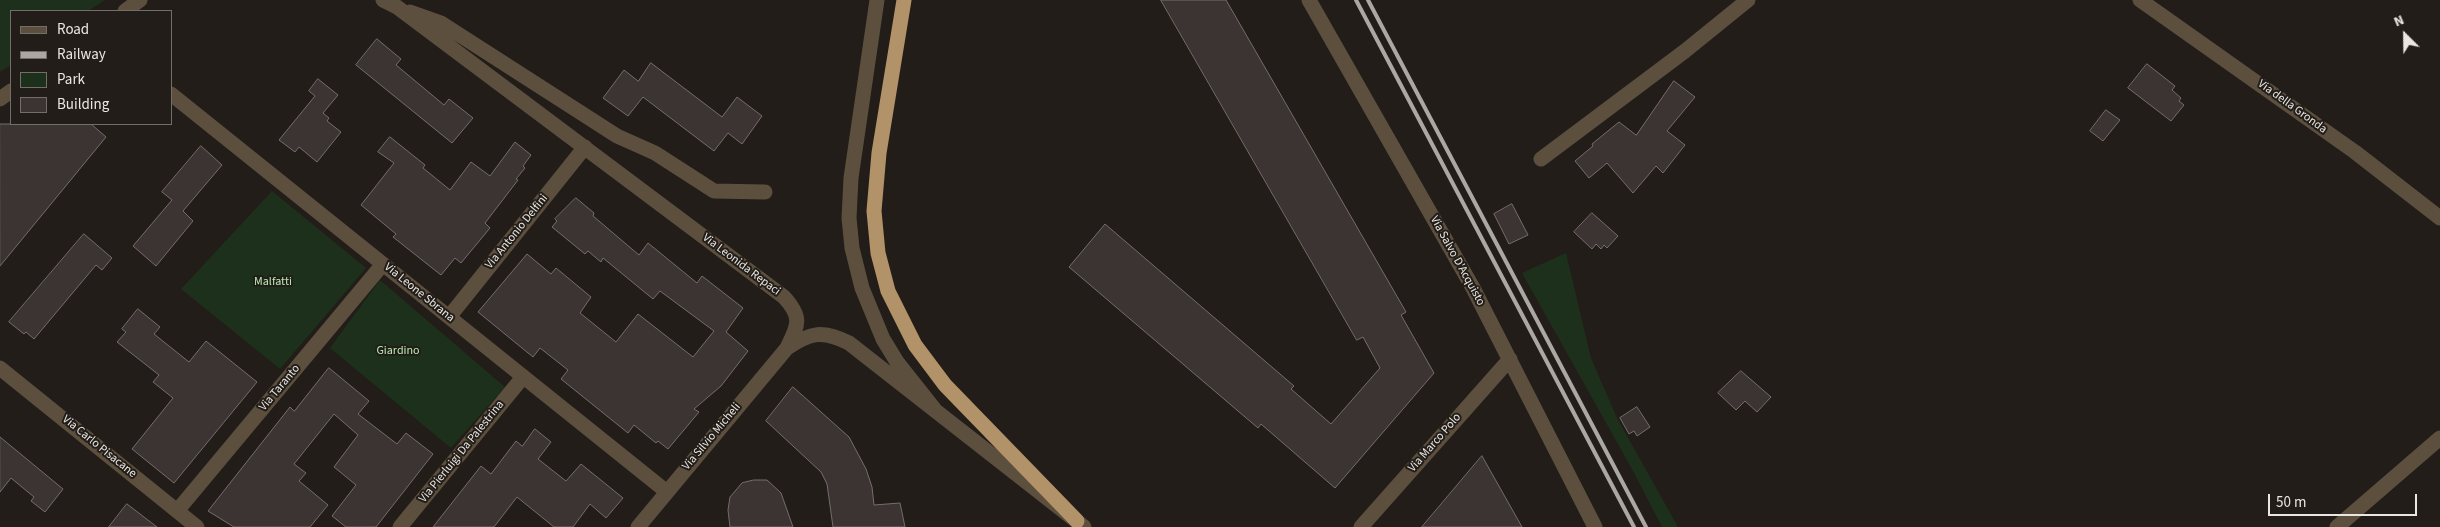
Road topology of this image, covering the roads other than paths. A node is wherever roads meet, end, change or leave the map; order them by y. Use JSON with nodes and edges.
{"nodes":[{"id":1,"x":140,"y":0,"type":"edge"},
{"id":2,"x":383,"y":0,"type":"edge"},
{"id":3,"x":877,"y":0,"type":"edge"},
{"id":4,"x":904,"y":0,"type":"edge"},
{"id":5,"x":1309,"y":0,"type":"edge"},
{"id":6,"x":1748,"y":0,"type":"edge"},
{"id":7,"x":2140,"y":0,"type":"edge"},
{"id":8,"x":397,"y":7,"type":"junction"},
{"id":9,"x":126,"y":10,"type":"edge"},
{"id":10,"x":172,"y":95,"type":"edge"},
{"id":11,"x":585,"y":147,"type":"junction"},
{"id":12,"x":1542,"y":159,"type":"dead end"},
{"id":13,"x":765,"y":192,"type":"dead end"},
{"id":14,"x":2440,"y":218,"type":"edge"},
{"id":15,"x":383,"y":264,"type":"junction"},
{"id":16,"x":448,"y":317,"type":"junction"},
{"id":17,"x":787,"y":348,"type":"junction"},
{"id":18,"x":1510,"y":359,"type":"junction"},
{"id":19,"x":0,"y":368,"type":"edge"},
{"id":20,"x":523,"y":377,"type":"junction"},
{"id":21,"x":935,"y":410,"type":"junction"},
{"id":22,"x":2440,"y":438,"type":"edge"},
{"id":23,"x":667,"y":492,"type":"junction"},
{"id":24,"x":177,"y":511,"type":"junction"},
{"id":25,"x":1081,"y":524,"type":"edge"},
{"id":26,"x":197,"y":527,"type":"edge"},
{"id":27,"x":400,"y":527,"type":"edge"},
{"id":28,"x":638,"y":527,"type":"edge"},
{"id":29,"x":1361,"y":527,"type":"edge"},
{"id":30,"x":1596,"y":527,"type":"edge"},
{"id":31,"x":2337,"y":527,"type":"edge"}],
"edges":[{"from":1,"to":9,"type":"street"},
{"from":2,"to":8,"type":"street","name":"Via Leonida Repaci"},
{"from":3,"to":21,"type":"street"},
{"from":4,"to":25,"type":"highway"},
{"from":5,"to":18,"type":"street","name":"Via Salvo D'Acquisto"},
{"from":6,"to":12,"type":"street"},
{"from":7,"to":14,"type":"street","name":"Via della Gronda"},
{"from":8,"to":11,"type":"street","name":"Via Leonida Repaci"},
{"from":8,"to":13,"type":"street"},
{"from":10,"to":15,"type":"street","name":"Via Leone Sbrana"},
{"from":11,"to":16,"type":"street","name":"Via Antonio Delfini"},
{"from":11,"to":17,"type":"street","name":"Via Leonida Repaci"},
{"from":15,"to":16,"type":"street","name":"Via Leone Sbrana"},
{"from":15,"to":24,"type":"street","name":"Via Taranto"},
{"from":16,"to":20,"type":"street","name":"Via Leone Sbrana"},
{"from":17,"to":21,"type":"street"},
{"from":17,"to":23,"type":"street","name":"Via Silvio Micheli"},
{"from":18,"to":29,"type":"street","name":"Via Marco Polo"},
{"from":18,"to":30,"type":"street","name":"Via Salvo D'Acquisto"},
{"from":19,"to":24,"type":"street","name":"Via Carlo Pisacane"},
{"from":20,"to":23,"type":"street","name":"Via Leone Sbrana"},
{"from":20,"to":27,"type":"street","name":"Via Pierluigi Da Palestrina"},
{"from":21,"to":25,"type":"street"},
{"from":22,"to":31,"type":"street"},
{"from":23,"to":28,"type":"street","name":"Via Silvio Micheli"},
{"from":24,"to":26,"type":"street","name":"Via Carlo Pisacane"}]}
